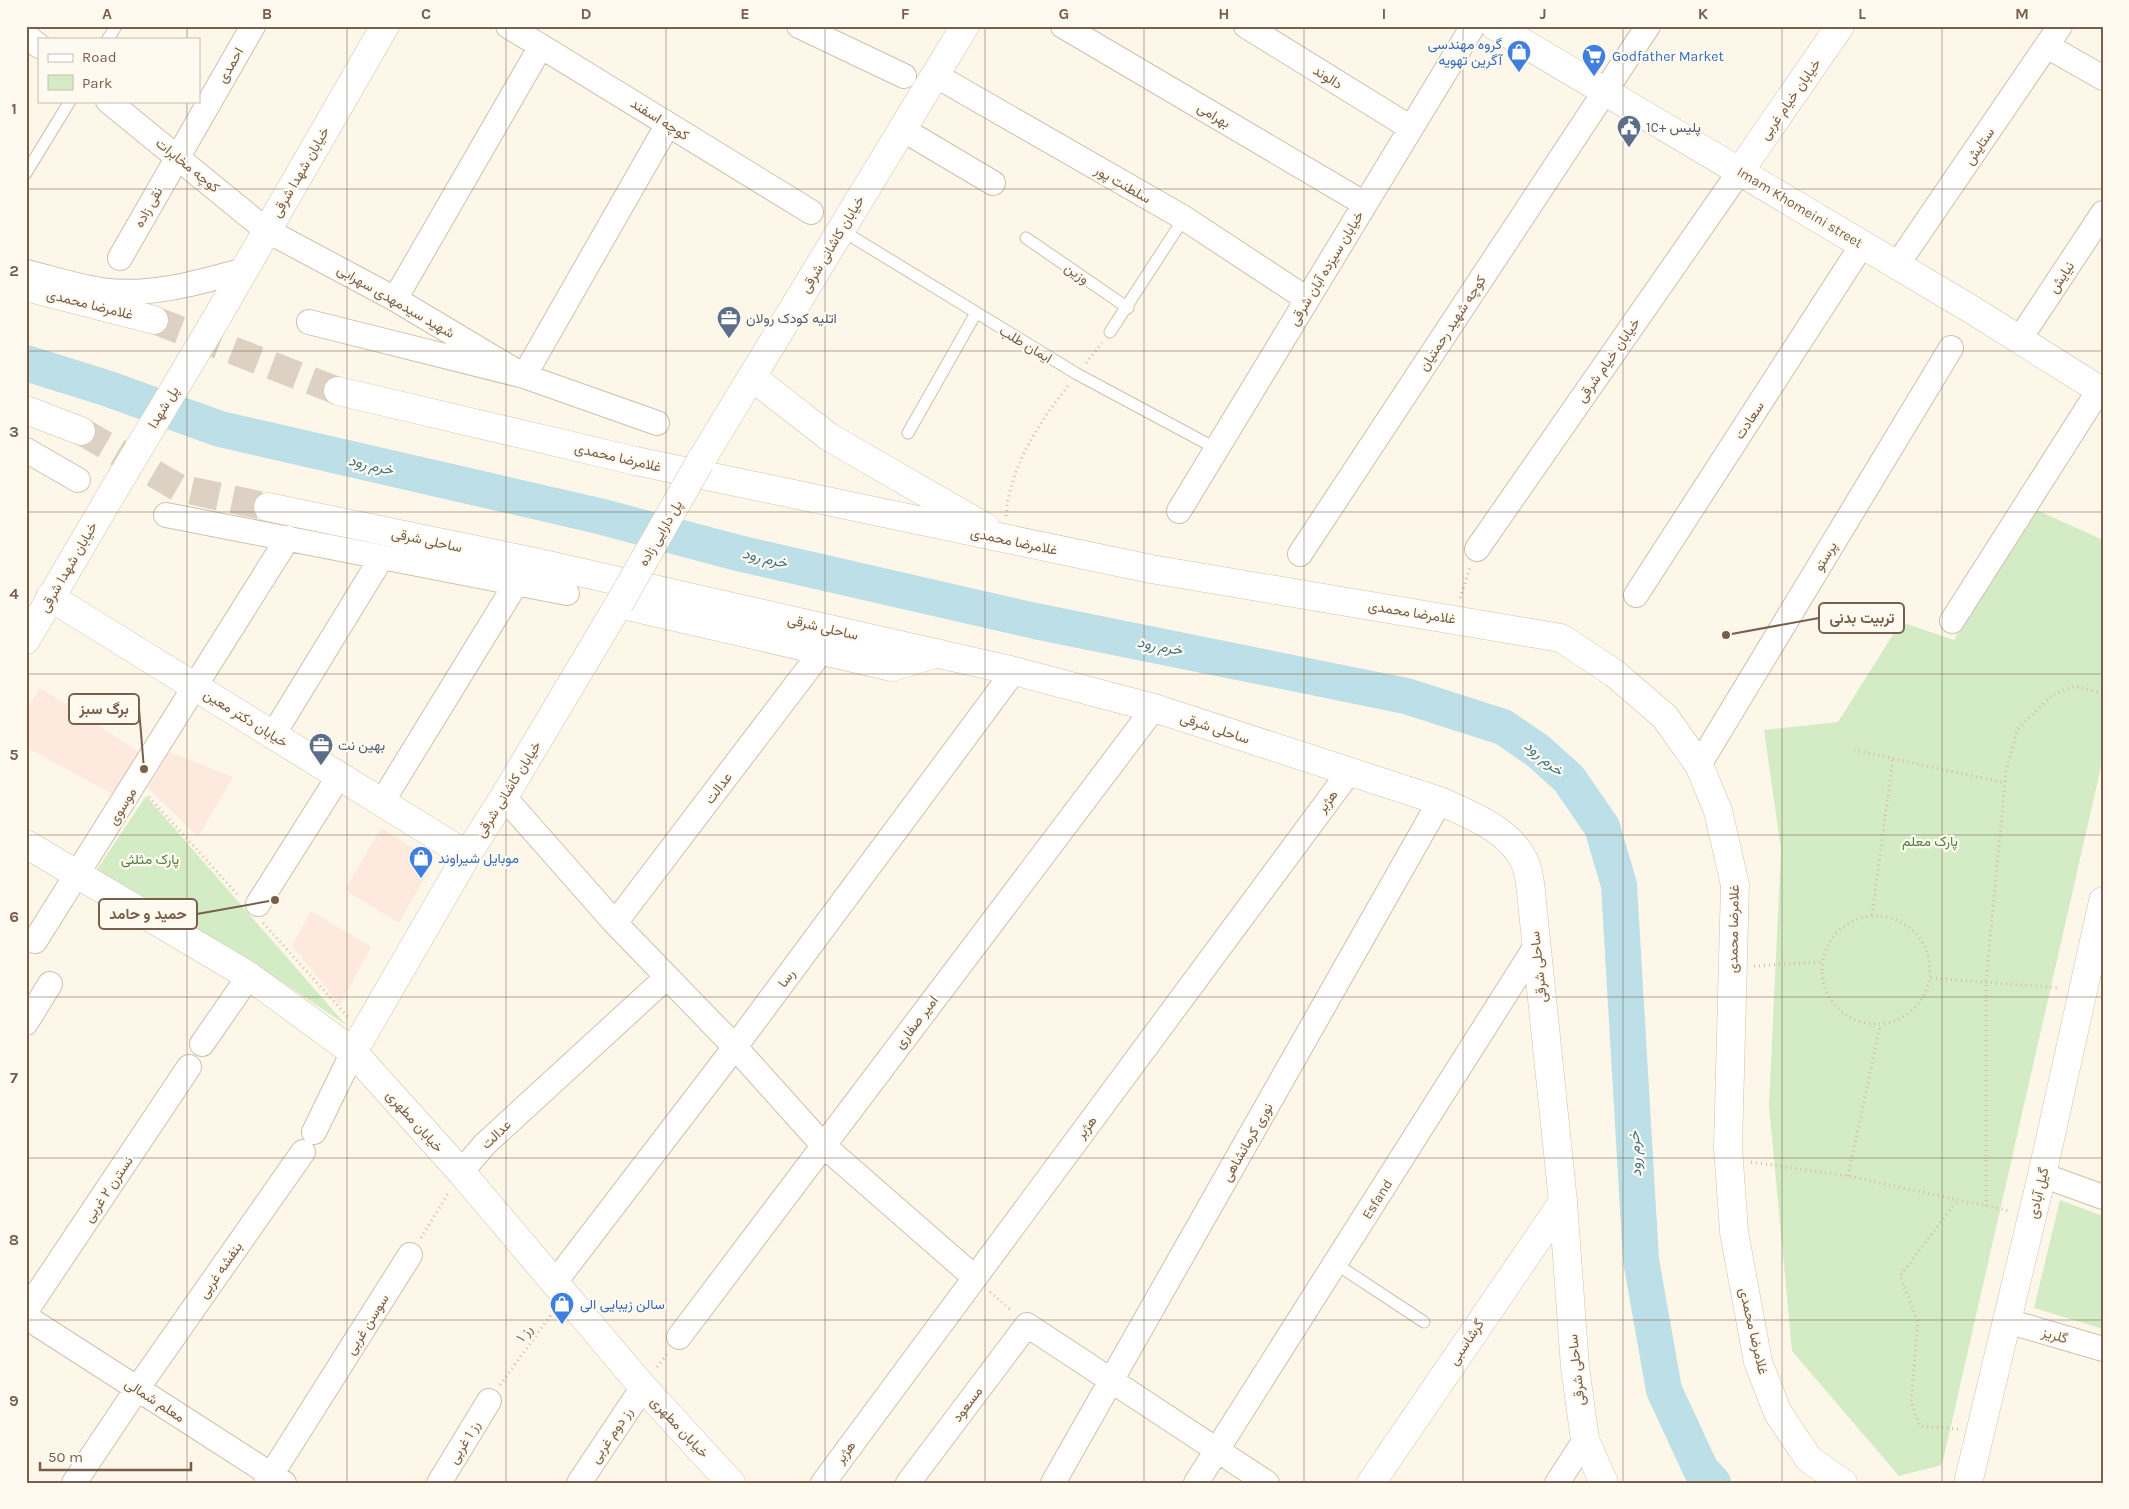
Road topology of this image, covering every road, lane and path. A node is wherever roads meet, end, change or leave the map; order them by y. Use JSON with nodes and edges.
{"nodes":[{"id":1,"x":116,"y":26,"type":"edge"},
{"id":2,"x":253,"y":26,"type":"edge"},
{"id":3,"x":385,"y":26,"type":"edge"},
{"id":4,"x":508,"y":26,"type":"edge"},
{"id":5,"x":799,"y":26,"type":"edge"},
{"id":6,"x":965,"y":26,"type":"edge"},
{"id":7,"x":1063,"y":26,"type":"edge"},
{"id":8,"x":1246,"y":26,"type":"edge"},
{"id":9,"x":1473,"y":26,"type":"edge"},
{"id":10,"x":1495,"y":26,"type":"edge"},
{"id":11,"x":1648,"y":26,"type":"edge"},
{"id":12,"x":1840,"y":26,"type":"edge"},
{"id":13,"x":2060,"y":26,"type":"edge"},
{"id":14,"x":26,"y":36,"type":"edge"},
{"id":15,"x":109,"y":38,"type":"edge"},
{"id":16,"x":38,"y":45,"type":"edge"},
{"id":17,"x":541,"y":46,"type":"junction"},
{"id":18,"x":2047,"y":46,"type":"junction"},
{"id":19,"x":935,"y":75,"type":"junction"},
{"id":20,"x":904,"y":76,"type":"dead end"},
{"id":21,"x":2103,"y":78,"type":"edge"},
{"id":22,"x":1604,"y":91,"type":"junction"},
{"id":23,"x":69,"y":102,"type":"edge"},
{"id":24,"x":109,"y":102,"type":"edge"},
{"id":25,"x":668,"y":124,"type":"junction"},
{"id":26,"x":1411,"y":128,"type":"junction"},
{"id":27,"x":902,"y":129,"type":"junction"},
{"id":28,"x":177,"y":156,"type":"junction"},
{"id":29,"x":1740,"y":171,"type":"junction"},
{"id":30,"x":26,"y":174,"type":"edge"},
{"id":31,"x":993,"y":183,"type":"dead end"},
{"id":32,"x":1365,"y":204,"type":"junction"},
{"id":33,"x":812,"y":212,"type":"dead end"},
{"id":34,"x":2103,"y":213,"type":"edge"},
{"id":35,"x":1184,"y":218,"type":"junction"},
{"id":36,"x":266,"y":230,"type":"junction"},
{"id":37,"x":841,"y":230,"type":"junction"},
{"id":38,"x":1026,"y":238,"type":"dead end"},
{"id":39,"x":1862,"y":244,"type":"junction"},
{"id":40,"x":120,"y":258,"type":"dead end"},
{"id":41,"x":1897,"y":265,"type":"junction"},
{"id":42,"x":244,"y":270,"type":"junction"},
{"id":43,"x":26,"y":272,"type":"edge"},
{"id":44,"x":26,"y":287,"type":"edge"},
{"id":45,"x":395,"y":299,"type":"junction"},
{"id":46,"x":1307,"y":299,"type":"junction"},
{"id":47,"x":1128,"y":308,"type":"junction"},
{"id":48,"x":976,"y":313,"type":"junction"},
{"id":49,"x":216,"y":319,"type":"joint"},
{"id":50,"x":154,"y":320,"type":"tunnel mouth"},
{"id":51,"x":309,"y":322,"type":"dead end"},
{"id":52,"x":1110,"y":332,"type":"joint"},
{"id":53,"x":2019,"y":340,"type":"junction"},
{"id":54,"x":1951,"y":348,"type":"dead end"},
{"id":55,"x":1077,"y":374,"type":"junction"},
{"id":56,"x":524,"y":376,"type":"junction"},
{"id":57,"x":752,"y":377,"type":"junction"},
{"id":58,"x":338,"y":391,"type":"tunnel mouth"},
{"id":59,"x":2101,"y":391,"type":"edge"},
{"id":60,"x":26,"y":410,"type":"edge"},
{"id":61,"x":657,"y":423,"type":"dead end"},
{"id":62,"x":81,"y":431,"type":"tunnel mouth"},
{"id":63,"x":908,"y":433,"type":"dead end"},
{"id":64,"x":1216,"y":449,"type":"junction"},
{"id":65,"x":26,"y":450,"type":"edge"},
{"id":66,"x":700,"y":462,"type":"joint"},
{"id":67,"x":78,"y":480,"type":"dead end"},
{"id":68,"x":111,"y":496,"type":"joint"},
{"id":69,"x":268,"y":507,"type":"tunnel mouth"},
{"id":70,"x":1179,"y":510,"type":"dead end"},
{"id":71,"x":166,"y":515,"type":"dead end"},
{"id":72,"x":288,"y":538,"type":"junction"},
{"id":73,"x":1006,"y":539,"type":"junction"},
{"id":74,"x":1477,"y":549,"type":"joint"},
{"id":75,"x":1300,"y":554,"type":"dead end"},
{"id":76,"x":382,"y":558,"type":"junction"},
{"id":77,"x":518,"y":582,"type":"junction"},
{"id":78,"x":567,"y":593,"type":"dead end"},
{"id":79,"x":1636,"y":596,"type":"dead end"},
{"id":80,"x":50,"y":597,"type":"junction"},
{"id":81,"x":619,"y":604,"type":"junction"},
{"id":82,"x":1453,"y":619,"type":"junction"},
{"id":83,"x":1952,"y":621,"type":"dead end"},
{"id":84,"x":26,"y":640,"type":"edge"},
{"id":85,"x":821,"y":652,"type":"junction"},
{"id":86,"x":939,"y":653,"type":"junction"},
{"id":87,"x":1014,"y":671,"type":"junction"},
{"id":88,"x":196,"y":687,"type":"junction"},
{"id":89,"x":2103,"y":694,"type":"edge"},
{"id":90,"x":1154,"y":708,"type":"junction"},
{"id":91,"x":273,"y":735,"type":"junction"},
{"id":92,"x":1854,"y":750,"type":"dead end"},
{"id":93,"x":1893,"y":758,"type":"junction"},
{"id":94,"x":1698,"y":765,"type":"junction"},
{"id":95,"x":1350,"y":771,"type":"junction"},
{"id":96,"x":339,"y":776,"type":"junction"},
{"id":97,"x":2005,"y":784,"type":"junction"},
{"id":98,"x":504,"y":797,"type":"junction"},
{"id":99,"x":1440,"y":801,"type":"junction"},
{"id":100,"x":382,"y":802,"type":"junction"},
{"id":101,"x":26,"y":844,"type":"edge"},
{"id":102,"x":467,"y":855,"type":"junction"},
{"id":103,"x":79,"y":874,"type":"junction"},
{"id":104,"x":2103,"y":902,"type":"edge"},
{"id":105,"x":258,"y":904,"type":"dead end"},
{"id":106,"x":1872,"y":915,"type":"junction"},
{"id":107,"x":615,"y":923,"type":"junction"},
{"id":108,"x":35,"y":941,"type":"dead end"},
{"id":109,"x":1536,"y":946,"type":"junction"},
{"id":110,"x":1821,"y":962,"type":"junction"},
{"id":111,"x":1733,"y":967,"type":"junction"},
{"id":112,"x":249,"y":976,"type":"junction"},
{"id":113,"x":667,"y":977,"type":"junction"},
{"id":114,"x":1931,"y":978,"type":"junction"},
{"id":115,"x":1986,"y":982,"type":"junction"},
{"id":116,"x":50,"y":984,"type":"dead end"},
{"id":117,"x":2083,"y":990,"type":"junction"},
{"id":118,"x":26,"y":1023,"type":"edge"},
{"id":119,"x":1880,"y":1026,"type":"junction"},
{"id":120,"x":202,"y":1044,"type":"dead end"},
{"id":121,"x":735,"y":1047,"type":"junction"},
{"id":122,"x":353,"y":1052,"type":"junction"},
{"id":123,"x":189,"y":1067,"type":"dead end"},
{"id":124,"x":823,"y":1145,"type":"junction"},
{"id":125,"x":1729,"y":1159,"type":"junction"},
{"id":126,"x":461,"y":1172,"type":"junction"},
{"id":127,"x":2042,"y":1175,"type":"junction"},
{"id":128,"x":1848,"y":1176,"type":"junction"},
{"id":129,"x":2103,"y":1197,"type":"edge"},
{"id":130,"x":1958,"y":1199,"type":"junction"},
{"id":131,"x":1563,"y":1202,"type":"junction"},
{"id":132,"x":1986,"y":1206,"type":"junction"},
{"id":133,"x":2033,"y":1216,"type":"junction"},
{"id":134,"x":410,"y":1256,"type":"joint"},
{"id":135,"x":1336,"y":1264,"type":"junction"},
{"id":136,"x":974,"y":1277,"type":"junction"},
{"id":137,"x":561,"y":1288,"type":"junction"},
{"id":138,"x":26,"y":1312,"type":"edge"},
{"id":139,"x":26,"y":1317,"type":"edge"},
{"id":140,"x":2007,"y":1320,"type":"junction"},
{"id":141,"x":1424,"y":1322,"type":"dead end"},
{"id":142,"x":1027,"y":1324,"type":"junction"},
{"id":143,"x":678,"y":1337,"type":"joint"},
{"id":144,"x":2103,"y":1348,"type":"edge"},
{"id":145,"x":1112,"y":1380,"type":"junction"},
{"id":146,"x":643,"y":1387,"type":"junction"},
{"id":147,"x":137,"y":1389,"type":"junction"},
{"id":148,"x":495,"y":1393,"type":"joint"},
{"id":149,"x":1981,"y":1430,"type":"junction"},
{"id":150,"x":1585,"y":1440,"type":"junction"},
{"id":151,"x":1217,"y":1450,"type":"junction"},
{"id":152,"x":274,"y":1480,"type":"edge"},
{"id":153,"x":74,"y":1483,"type":"edge"},
{"id":154,"x":439,"y":1483,"type":"edge"},
{"id":155,"x":579,"y":1483,"type":"edge"},
{"id":156,"x":731,"y":1483,"type":"edge"},
{"id":157,"x":823,"y":1483,"type":"edge"},
{"id":158,"x":908,"y":1483,"type":"edge"},
{"id":159,"x":1053,"y":1483,"type":"edge"},
{"id":160,"x":1196,"y":1483,"type":"edge"},
{"id":161,"x":1267,"y":1483,"type":"edge"},
{"id":162,"x":1371,"y":1483,"type":"edge"},
{"id":163,"x":1557,"y":1483,"type":"edge"},
{"id":164,"x":1604,"y":1483,"type":"edge"},
{"id":165,"x":1843,"y":1483,"type":"edge"},
{"id":166,"x":1968,"y":1483,"type":"edge"}],
"edges":[{"from":1,"to":15,"type":"lane"},
{"from":2,"to":28,"type":"street","name":"احمدی"},
{"from":3,"to":36,"type":"main road","name":"خیابان شهدا شرقی"},
{"from":4,"to":17,"type":"street","name":"کوچه اسفند"},
{"from":5,"to":20,"type":"street"},
{"from":6,"to":19,"type":"main road","name":"خیابان کاشانی شرقی"},
{"from":7,"to":32,"type":"street","name":"بهرامی"},
{"from":8,"to":26,"type":"street","name":"دالوند"},
{"from":9,"to":26,"type":"street","name":"خیابان سیزده آبان شرقی"},
{"from":10,"to":22,"type":"main road","name":"Imam Khomeini street"},
{"from":11,"to":22,"type":"street","name":"کوچه شهید رحمتیان"},
{"from":12,"to":29,"type":"main road","name":"خیابان خیام غربی"},
{"from":13,"to":18,"type":"street","name":"ستایش"},
{"from":14,"to":16,"type":"street"},
{"from":17,"to":25,"type":"street","name":"کوچه اسفند"},
{"from":17,"to":45,"type":"street"},
{"from":18,"to":21,"type":"street"},
{"from":18,"to":41,"type":"street","name":"ستایش"},
{"from":19,"to":27,"type":"main road","name":"خیابان کاشانی شرقی"},
{"from":19,"to":35,"type":"street","name":"سلطنت پور"},
{"from":22,"to":29,"type":"main road","name":"Imam Khomeini street"},
{"from":22,"to":75,"type":"street","name":"کوچه شهید رحمتیان"},
{"from":23,"to":30,"type":"lane"},
{"from":24,"to":28,"type":"street","name":"کوچه مخابرات"},
{"from":25,"to":33,"type":"street","name":"کوچه اسفند"},
{"from":25,"to":56,"type":"street"},
{"from":26,"to":32,"type":"street","name":"خیابان سیزده آبان شرقی"},
{"from":27,"to":31,"type":"street"},
{"from":27,"to":37,"type":"main road","name":"خیابان کاشانی شرقی"},
{"from":28,"to":36,"type":"street","name":"کوچه مخابرات"},
{"from":28,"to":40,"type":"street","name":"نقی زاده"},
{"from":29,"to":39,"type":"main road","name":"Imam Khomeini street"},
{"from":29,"to":74,"type":"street","name":"خیابان خیام شرقی"},
{"from":32,"to":46,"type":"street","name":"خیابان سیزده آبان شرقی"},
{"from":34,"to":53,"type":"street","name":"نیایش"},
{"from":35,"to":46,"type":"street","name":"سلطنت پور"},
{"from":35,"to":47,"type":"lane"},
{"from":36,"to":42,"type":"main road","name":"خیابان شهدا شرقی"},
{"from":36,"to":45,"type":"street","name":"شهید سیدمهدی سهرابی"},
{"from":37,"to":48,"type":"lane","name":"ایمان طلب"},
{"from":37,"to":57,"type":"main road","name":"خیابان کاشانی شرقی"},
{"from":38,"to":47,"type":"lane","name":"وزین"},
{"from":39,"to":41,"type":"main road","name":"Imam Khomeini street"},
{"from":39,"to":79,"type":"street","name":"سعادت"},
{"from":41,"to":53,"type":"main road","name":"Imam Khomeini street"},
{"from":42,"to":43,"type":"street"},
{"from":42,"to":49,"type":"main road","name":"خیابان شهدا شرقی"},
{"from":44,"to":50,"type":"main road","name":"غلامرضا محمدی"},
{"from":45,"to":56,"type":"street","name":"شهید سیدمهدی سهرابی"},
{"from":46,"to":64,"type":"street","name":"خیابان سیزده آبان شرقی"},
{"from":47,"to":52,"type":"lane"},
{"from":48,"to":55,"type":"lane","name":"ایمان طلب"},
{"from":48,"to":63,"type":"lane"},
{"from":49,"to":68,"type":"main road","name":"پل شهدا","bridge":true},
{"from":51,"to":56,"type":"street"},
{"from":52,"to":55,"type":"path"},
{"from":53,"to":59,"type":"main road","name":"Imam Khomeini street"},
{"from":54,"to":94,"type":"street","name":"پرستو"},
{"from":55,"to":64,"type":"lane","name":"ایمان طلب"},
{"from":55,"to":73,"type":"path"},
{"from":56,"to":61,"type":"street"},
{"from":57,"to":66,"type":"main road","name":"خیابان کاشانی شرقی"},
{"from":57,"to":73,"type":"main road"},
{"from":58,"to":73,"type":"main road","name":"غلامرضا محمدی"},
{"from":59,"to":83,"type":"street"},
{"from":60,"to":62,"type":"main road"},
{"from":64,"to":70,"type":"street","name":"خیابان سیزده آبان شرقی"},
{"from":65,"to":67,"type":"street"},
{"from":66,"to":81,"type":"main road","name":"پل دارایی زاده","bridge":true},
{"from":68,"to":80,"type":"main road","name":"خیابان شهدا شرقی"},
{"from":69,"to":86,"type":"main road","name":"ساحلی شرقی"},
{"from":71,"to":72,"type":"street"},
{"from":72,"to":76,"type":"street"},
{"from":72,"to":88,"type":"street","name":"موسوی"},
{"from":73,"to":82,"type":"main road","name":"غلامرضا محمدی"},
{"from":74,"to":82,"type":"path"},
{"from":76,"to":77,"type":"street"},
{"from":76,"to":91,"type":"street"},
{"from":77,"to":78,"type":"street"},
{"from":77,"to":100,"type":"street"},
{"from":80,"to":84,"type":"main road","name":"خیابان شهدا شرقی"},
{"from":80,"to":88,"type":"main road","name":"خیابان دکتر معین"},
{"from":81,"to":85,"type":"main road"},
{"from":81,"to":98,"type":"main road","name":"خیابان کاشانی شرقی"},
{"from":82,"to":94,"type":"main road","name":"غلامرضا محمدی"},
{"from":85,"to":86,"type":"main road"},
{"from":85,"to":107,"type":"street","name":"عدالت"},
{"from":86,"to":87,"type":"main road","name":"ساحلی شرقی"},
{"from":87,"to":90,"type":"main road","name":"ساحلی شرقی"},
{"from":87,"to":121,"type":"street","name":"رسا"},
{"from":88,"to":91,"type":"main road","name":"خیابان دکتر معین"},
{"from":88,"to":103,"type":"street","name":"موسوی"},
{"from":89,"to":97,"type":"path"},
{"from":90,"to":95,"type":"main road","name":"ساحلی شرقی"},
{"from":90,"to":124,"type":"street","name":"امیر صفاری"},
{"from":91,"to":96,"type":"main road","name":"خیابان دکتر معین"},
{"from":92,"to":93,"type":"path"},
{"from":93,"to":97,"type":"path"},
{"from":93,"to":106,"type":"path"},
{"from":94,"to":111,"type":"main road","name":"غلامرضا محمدی"},
{"from":95,"to":99,"type":"main road","name":"ساحلی شرقی"},
{"from":95,"to":136,"type":"street","name":"هژبر"},
{"from":96,"to":100,"type":"main road","name":"خیابان دکتر معین"},
{"from":96,"to":105,"type":"street"},
{"from":97,"to":115,"type":"path"},
{"from":98,"to":102,"type":"main road","name":"خیابان کاشانی شرقی"},
{"from":98,"to":107,"type":"street"},
{"from":99,"to":109,"type":"main road","name":"ساحلی شرقی"},
{"from":99,"to":145,"type":"street","name":"نوری کرمانشاهی"},
{"from":100,"to":102,"type":"main road","name":"خیابان دکتر معین"},
{"from":101,"to":103,"type":"main road","name":"خیابان مطهری"},
{"from":102,"to":122,"type":"main road","name":"خیابان کاشانی شرقی"},
{"from":103,"to":108,"type":"street","name":"موسوی"},
{"from":103,"to":112,"type":"main road","name":"خیابان مطهری"},
{"from":104,"to":117,"type":"main road","name":"گیل آبادی"},
{"from":106,"to":110,"type":"path"},
{"from":106,"to":114,"type":"path"},
{"from":107,"to":113,"type":"street"},
{"from":109,"to":131,"type":"main road","name":"ساحلی شرقی"},
{"from":109,"to":135,"type":"street","name":"Esfand"},
{"from":110,"to":111,"type":"path"},
{"from":110,"to":119,"type":"path"},
{"from":111,"to":125,"type":"main road","name":"غلامرضا محمدی"},
{"from":112,"to":120,"type":"street"},
{"from":112,"to":122,"type":"main road","name":"خیابان مطهری"},
{"from":113,"to":121,"type":"street"},
{"from":113,"to":126,"type":"street","name":"عدالت"},
{"from":114,"to":115,"type":"path"},
{"from":114,"to":119,"type":"path"},
{"from":115,"to":117,"type":"path"},
{"from":115,"to":132,"type":"path"},
{"from":116,"to":118,"type":"street"},
{"from":117,"to":127,"type":"main road","name":"گیل آبادی"},
{"from":119,"to":128,"type":"path"},
{"from":121,"to":124,"type":"street"},
{"from":121,"to":137,"type":"street","name":"رسا"},
{"from":122,"to":126,"type":"main road","name":"خیابان مطهری"},
{"from":122,"to":147,"type":"street","name":"بنفشه غربی"},
{"from":123,"to":138,"type":"street","name":"نسترن ۲ غربی"},
{"from":124,"to":136,"type":"street"},
{"from":124,"to":143,"type":"street","name":"امیر صفاری"},
{"from":125,"to":128,"type":"path"},
{"from":125,"to":165,"type":"main road","name":"غلامرضا محمدی"},
{"from":126,"to":134,"type":"path"},
{"from":126,"to":137,"type":"main road","name":"خیابان مطهری"},
{"from":127,"to":129,"type":"street"},
{"from":127,"to":133,"type":"main road","name":"گیل آبادی"},
{"from":128,"to":130,"type":"path"},
{"from":130,"to":132,"type":"path"},
{"from":130,"to":149,"type":"path"},
{"from":131,"to":150,"type":"main road","name":"ساحلی شرقی"},
{"from":131,"to":162,"type":"main road","name":"گرشاسبی"},
{"from":132,"to":133,"type":"path"},
{"from":133,"to":140,"type":"main road","name":"گیل آبادی"},
{"from":134,"to":152,"type":"street","name":"سوسن غربی"},
{"from":135,"to":141,"type":"lane"},
{"from":135,"to":151,"type":"street","name":"Esfand"},
{"from":136,"to":142,"type":"path"},
{"from":136,"to":157,"type":"street","name":"هژبر"},
{"from":137,"to":146,"type":"main road","name":"خیابان مطهری"},
{"from":137,"to":148,"type":"path","name":"رز ۱"},
{"from":139,"to":147,"type":"street","name":"معلم شمالی"},
{"from":140,"to":144,"type":"street","name":"گلریز"},
{"from":140,"to":149,"type":"main road","name":"گیل آبادی"},
{"from":142,"to":145,"type":"street"},
{"from":142,"to":158,"type":"street","name":"مسعود"},
{"from":143,"to":146,"type":"path"},
{"from":145,"to":151,"type":"street"},
{"from":145,"to":159,"type":"street","name":"نوری کرمانشاهی"},
{"from":146,"to":155,"type":"street","name":"رز دوم غربی"},
{"from":146,"to":156,"type":"main road","name":"خیابان مطهری"},
{"from":147,"to":152,"type":"street","name":"معلم شمالی"},
{"from":147,"to":153,"type":"street","name":"بنفشه غربی"},
{"from":148,"to":154,"type":"street","name":"رز 1 غربی"},
{"from":149,"to":166,"type":"main road","name":"گیل آبادی"},
{"from":150,"to":163,"type":"street"},
{"from":150,"to":164,"type":"main road","name":"ساحلی شرقی"},
{"from":151,"to":160,"type":"street","name":"Esfand"},
{"from":151,"to":161,"type":"street"}]}
